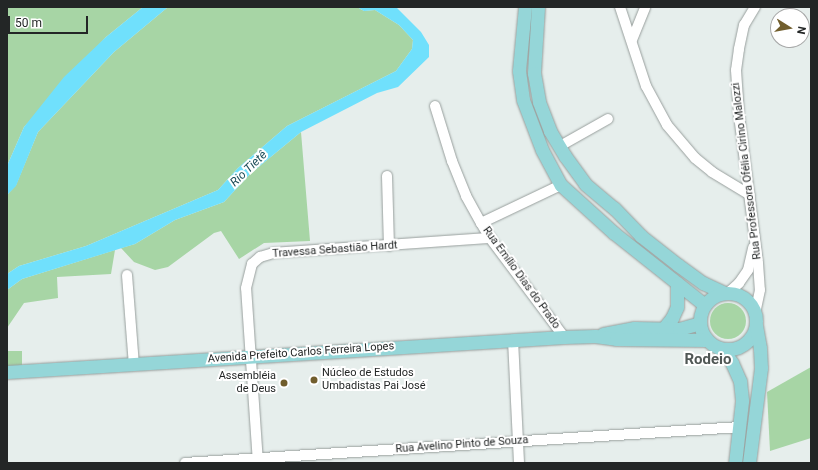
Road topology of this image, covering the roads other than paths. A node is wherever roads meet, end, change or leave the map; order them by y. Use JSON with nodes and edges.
{"nodes":[{"id":1,"x":525,"y":7,"type":"edge"},
{"id":2,"x":538,"y":7,"type":"edge"},
{"id":3,"x":620,"y":7,"type":"edge"},
{"id":4,"x":645,"y":7,"type":"edge"},
{"id":5,"x":755,"y":7,"type":"edge"},
{"id":6,"x":632,"y":40,"type":"junction"},
{"id":7,"x":435,"y":106,"type":"dead end"},
{"id":8,"x":608,"y":119,"type":"dead end"},
{"id":9,"x":560,"y":146,"type":"junction"},
{"id":10,"x":387,"y":176,"type":"dead end"},
{"id":11,"x":561,"y":185,"type":"junction"},
{"id":12,"x":750,"y":195,"type":"junction"},
{"id":13,"x":481,"y":223,"type":"junction"},
{"id":14,"x":755,"y":236,"type":"junction"},
{"id":15,"x":490,"y":238,"type":"junction"},
{"id":16,"x":389,"y":246,"type":"junction"},
{"id":17,"x":127,"y":275,"type":"dead end"},
{"id":18,"x":677,"y":283,"type":"junction"},
{"id":19,"x":726,"y":293,"type":"junction"},
{"id":20,"x":705,"y":306,"type":"junction"},
{"id":21,"x":756,"y":319,"type":"junction"},
{"id":22,"x":700,"y":323,"type":"junction"},
{"id":23,"x":663,"y":329,"type":"junction"},
{"id":24,"x":595,"y":336,"type":"junction"},
{"id":25,"x":564,"y":337,"type":"junction"},
{"id":26,"x":513,"y":340,"type":"junction"},
{"id":27,"x":706,"y":340,"type":"junction"},
{"id":28,"x":722,"y":349,"type":"junction"},
{"id":29,"x":250,"y":356,"type":"junction"},
{"id":30,"x":134,"y":365,"type":"junction"},
{"id":31,"x":7,"y":372,"type":"edge"},
{"id":32,"x":740,"y":427,"type":"junction"},
{"id":33,"x":518,"y":442,"type":"junction"},
{"id":34,"x":257,"y":461,"type":"edge"},
{"id":35,"x":184,"y":463,"type":"edge"},
{"id":36,"x":519,"y":463,"type":"edge"},
{"id":37,"x":735,"y":463,"type":"edge"},
{"id":38,"x":749,"y":463,"type":"edge"}],
"edges":[{"from":1,"to":11,"type":"main road"},
{"from":2,"to":9,"type":"main road"},
{"from":3,"to":6,"type":"street"},
{"from":4,"to":6,"type":"street"},
{"from":5,"to":12,"type":"street","name":"Rua Professora Ofélia Cirino Malozzi"},
{"from":6,"to":12,"type":"street"},
{"from":7,"to":13,"type":"street","name":"Rua Emílio Dias do Prado"},
{"from":8,"to":9,"type":"street"},
{"from":9,"to":19,"type":"main road"},
{"from":10,"to":16,"type":"street"},
{"from":11,"to":13,"type":"street"},
{"from":11,"to":18,"type":"main road"},
{"from":12,"to":14,"type":"street","name":"Rua Professora Ofélia Cirino Malozzi"},
{"from":13,"to":15,"type":"street","name":"Rua Emílio Dias do Prado"},
{"from":14,"to":19,"type":"street"},
{"from":14,"to":21,"type":"street","name":"Rua Professora Ofélia Cirino Malozzi"},
{"from":15,"to":16,"type":"street","name":"Travessa Sebastião Hardt"},
{"from":15,"to":25,"type":"street","name":"Rua Emílio Dias do Prado"},
{"from":16,"to":29,"type":"street","name":"Travessa Sebastião Hardt"},
{"from":17,"to":30,"type":"street"},
{"from":18,"to":20,"type":"main road"},
{"from":18,"to":23,"type":"main road"},
{"from":19,"to":20,"type":"main road"},
{"from":19,"to":21,"type":"main road"},
{"from":20,"to":22,"type":"main road"},
{"from":21,"to":28,"type":"main road"},
{"from":21,"to":38,"type":"main road"},
{"from":22,"to":23,"type":"main road","name":"Avenida Prefeito Carlos Ferreira Lopes"},
{"from":22,"to":27,"type":"main road"},
{"from":23,"to":24,"type":"main road","name":"Avenida Prefeito Carlos Ferreira Lopes"},
{"from":24,"to":25,"type":"main road","name":"Avenida Prefeito Carlos Ferreira Lopes"},
{"from":24,"to":27,"type":"main road","name":"Avenida Prefeito Carlos Ferreira Lopes"},
{"from":25,"to":26,"type":"main road","name":"Avenida Prefeito Carlos Ferreira Lopes"},
{"from":26,"to":29,"type":"main road","name":"Avenida Prefeito Carlos Ferreira Lopes"},
{"from":26,"to":33,"type":"street"},
{"from":27,"to":28,"type":"main road"},
{"from":28,"to":32,"type":"main road"},
{"from":29,"to":30,"type":"main road","name":"Avenida Prefeito Carlos Ferreira Lopes"},
{"from":29,"to":34,"type":"street","name":"Travessa Sebastião Hardt"},
{"from":30,"to":31,"type":"main road","name":"Avenida Prefeito Carlos Ferreira Lopes"},
{"from":32,"to":33,"type":"street","name":"Rua Avelino Pinto de Souza"},
{"from":32,"to":37,"type":"main road"},
{"from":33,"to":34,"type":"street","name":"Rua Avelino Pinto de Souza"},
{"from":33,"to":36,"type":"street"},
{"from":34,"to":35,"type":"street","name":"Rua Avelino Pinto de Souza"}]}
